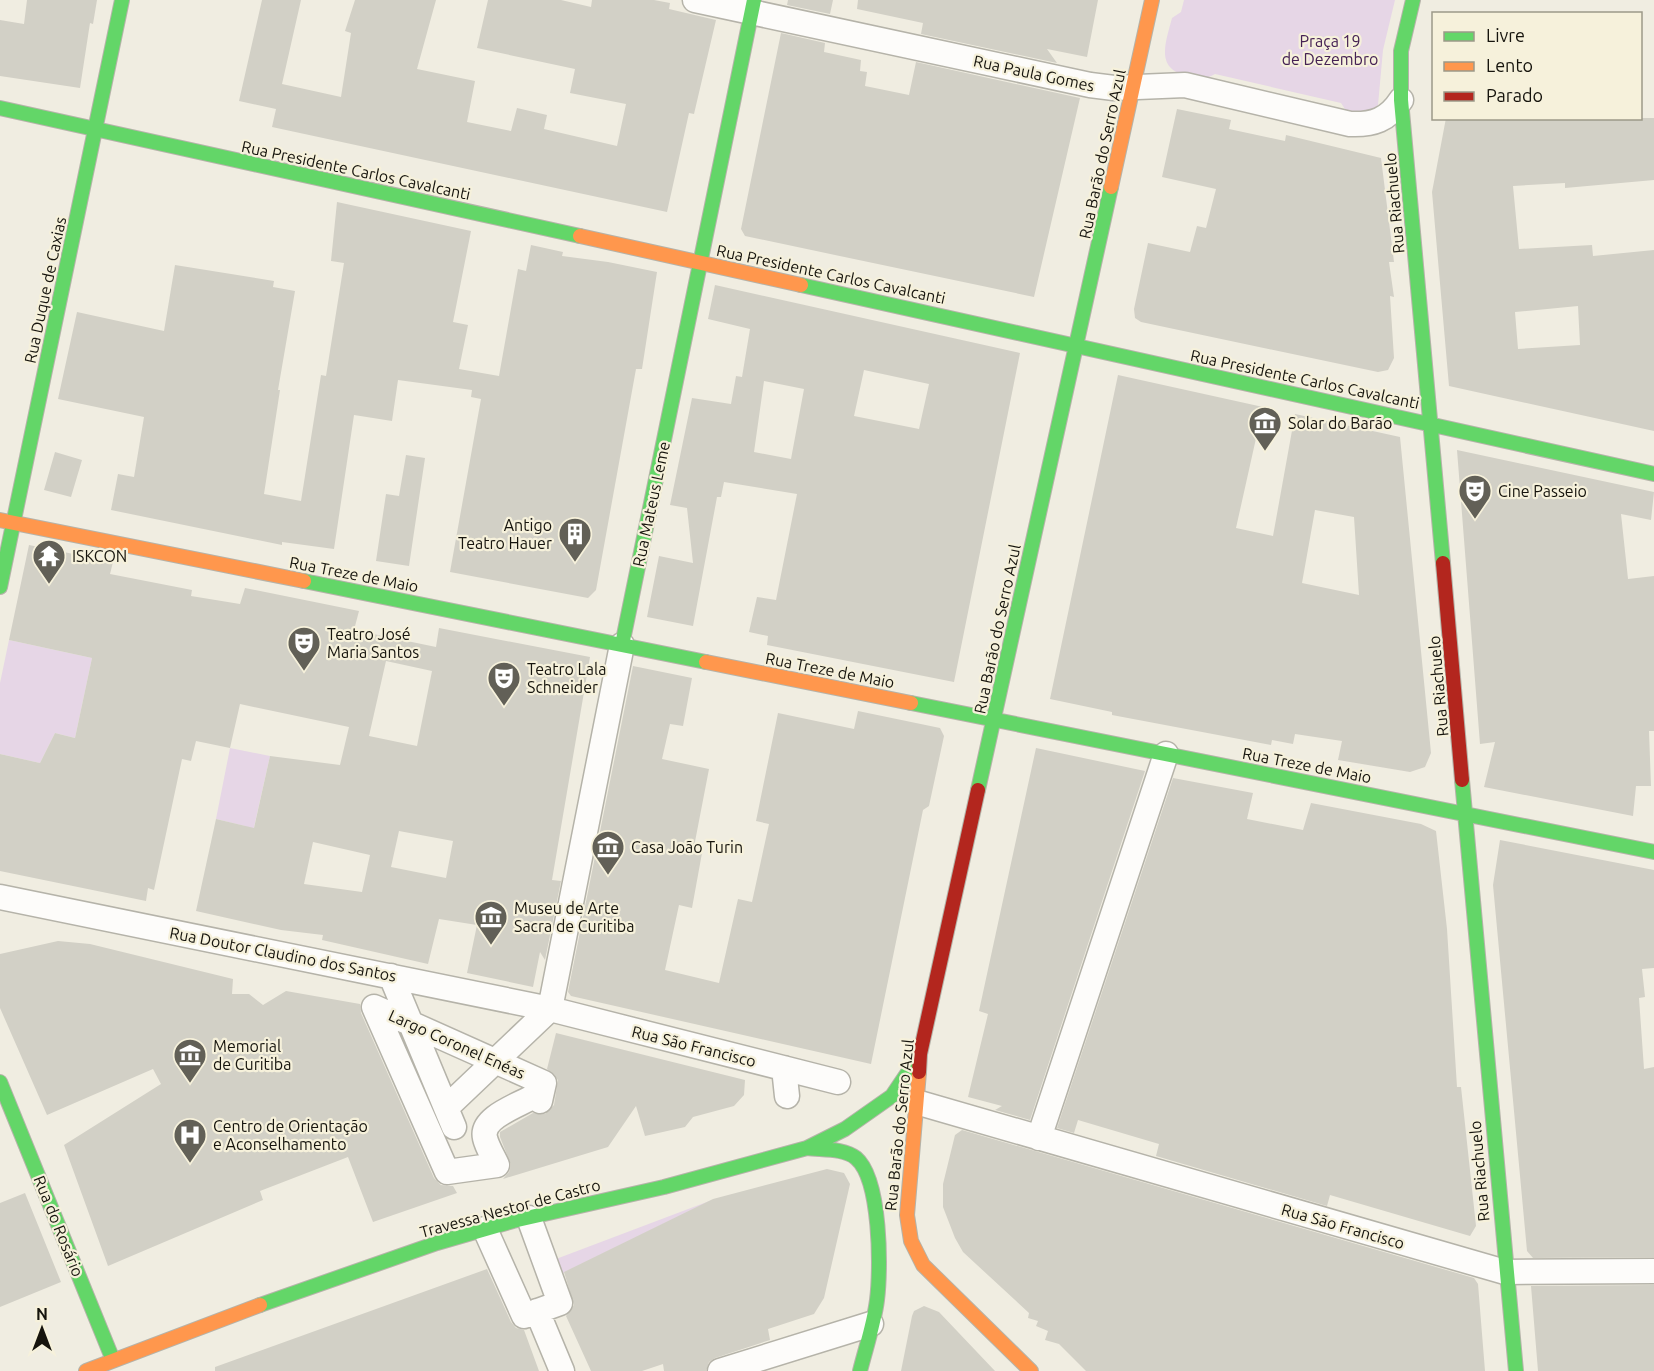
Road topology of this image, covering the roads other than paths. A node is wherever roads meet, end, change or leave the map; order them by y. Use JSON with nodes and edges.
{"nodes":[{"id":1,"x":122,"y":0,"type":"edge"},
{"id":2,"x":695,"y":0,"type":"edge"},
{"id":3,"x":1152,"y":0,"type":"edge"},
{"id":4,"x":1413,"y":0,"type":"edge"},
{"id":5,"x":753,"y":6,"type":"edge"},
{"id":6,"x":1134,"y":88,"type":"junction"},
{"id":7,"x":1401,"y":100,"type":"junction"},
{"id":8,"x":0,"y":108,"type":"edge"},
{"id":9,"x":95,"y":129,"type":"junction"},
{"id":10,"x":700,"y":263,"type":"junction"},
{"id":11,"x":1076,"y":346,"type":"junction"},
{"id":12,"x":1432,"y":424,"type":"junction"},
{"id":13,"x":1654,"y":474,"type":"edge"},
{"id":14,"x":7,"y":522,"type":"edge"},
{"id":15,"x":0,"y":586,"type":"edge"},
{"id":16,"x":622,"y":645,"type":"junction"},
{"id":17,"x":994,"y":719,"type":"junction"},
{"id":18,"x":1166,"y":754,"type":"junction"},
{"id":19,"x":1465,"y":814,"type":"junction"},
{"id":20,"x":1654,"y":852,"type":"edge"},
{"id":21,"x":5,"y":902,"type":"edge"},
{"id":22,"x":391,"y":976,"type":"junction"},
{"id":23,"x":374,"y":1006,"type":"joint"},
{"id":24,"x":550,"y":1009,"type":"junction"},
{"id":25,"x":920,"y":1054,"type":"junction"},
{"id":26,"x":784,"y":1068,"type":"junction"},
{"id":27,"x":0,"y":1082,"type":"edge"},
{"id":28,"x":838,"y":1082,"type":"dead end"},
{"id":29,"x":787,"y":1096,"type":"dead end"},
{"id":30,"x":916,"y":1102,"type":"junction"},
{"id":31,"x":1039,"y":1138,"type":"junction"},
{"id":32,"x":807,"y":1149,"type":"junction"},
{"id":33,"x":529,"y":1218,"type":"junction"},
{"id":34,"x":485,"y":1228,"type":"junction"},
{"id":35,"x":923,"y":1265,"type":"junction"},
{"id":36,"x":904,"y":1270,"type":"dead end"},
{"id":37,"x":1654,"y":1271,"type":"edge"},
{"id":38,"x":1504,"y":1272,"type":"junction"},
{"id":39,"x":892,"y":1278,"type":"dead end"},
{"id":40,"x":878,"y":1291,"type":"junction"},
{"id":41,"x":537,"y":1311,"type":"junction"},
{"id":42,"x":871,"y":1324,"type":"junction"},
{"id":43,"x":112,"y":1367,"type":"edge"},
{"id":44,"x":86,"y":1371,"type":"edge"},
{"id":45,"x":562,"y":1371,"type":"edge"},
{"id":46,"x":720,"y":1371,"type":"edge"},
{"id":47,"x":860,"y":1371,"type":"edge"},
{"id":48,"x":1031,"y":1371,"type":"edge"},
{"id":49,"x":1516,"y":1371,"type":"edge"}],
"edges":[{"from":1,"to":9,"type":"main road","name":"Rua Duque de Caxias"},
{"from":2,"to":5,"type":"street","name":"Rua Paula Gomes"},
{"from":3,"to":6,"type":"main road","name":"Rua Barão do Serro Azul"},
{"from":4,"to":7,"type":"main road","name":"Rua Riachuelo"},
{"from":5,"to":6,"type":"street","name":"Rua Paula Gomes"},
{"from":5,"to":10,"type":"main road","name":"Rua Mateus Leme"},
{"from":6,"to":7,"type":"street","name":"Rua Paula Gomes"},
{"from":6,"to":11,"type":"main road","name":"Rua Barão do Serro Azul"},
{"from":7,"to":12,"type":"main road","name":"Rua Riachuelo"},
{"from":8,"to":9,"type":"main road","name":"Rua Presidente Carlos Cavalcanti"},
{"from":9,"to":10,"type":"main road","name":"Rua Presidente Carlos Cavalcanti"},
{"from":9,"to":14,"type":"main road","name":"Rua Duque de Caxias"},
{"from":10,"to":11,"type":"main road","name":"Rua Presidente Carlos Cavalcanti"},
{"from":10,"to":16,"type":"main road","name":"Rua Mateus Leme"},
{"from":11,"to":12,"type":"main road","name":"Rua Presidente Carlos Cavalcanti"},
{"from":11,"to":17,"type":"main road","name":"Rua Barão do Serro Azul"},
{"from":12,"to":13,"type":"main road","name":"Rua Presidente Carlos Cavalcanti"},
{"from":12,"to":19,"type":"main road","name":"Rua Riachuelo"},
{"from":14,"to":15,"type":"main road","name":"Rua Duque de Caxias"},
{"from":14,"to":16,"type":"main road","name":"Rua Treze de Maio"},
{"from":16,"to":17,"type":"main road","name":"Rua Treze de Maio"},
{"from":16,"to":24,"type":"street","name":"Rua Mateus Leme"},
{"from":17,"to":18,"type":"main road","name":"Rua Treze de Maio"},
{"from":17,"to":25,"type":"main road","name":"Rua Barão do Serro Azul"},
{"from":18,"to":19,"type":"main road","name":"Rua Treze de Maio"},
{"from":18,"to":31,"type":"street"},
{"from":19,"to":20,"type":"main road","name":"Rua Treze de Maio"},
{"from":19,"to":38,"type":"main road","name":"Rua Riachuelo"},
{"from":21,"to":22,"type":"street","name":"Rua Doutor Claudino dos Santos"},
{"from":22,"to":24,"type":"street","name":"Rua Doutor Claudino dos Santos"},
{"from":22,"to":24,"type":"street"},
{"from":23,"to":23,"type":"street","name":"Largo Coronel Enéas"},
{"from":24,"to":26,"type":"street","name":"Rua São Francisco"},
{"from":25,"to":30,"type":"main road","name":"Rua Barão do Serro Azul"},
{"from":25,"to":32,"type":"main road","name":"Travessa Nestor de Castro"},
{"from":26,"to":28,"type":"street","name":"Rua São Francisco"},
{"from":26,"to":29,"type":"street"},
{"from":27,"to":43,"type":"main road","name":"Rua do Rosário"},
{"from":30,"to":31,"type":"street","name":"Rua São Francisco"},
{"from":30,"to":35,"type":"main road","name":"Rua Barão do Serro Azul"},
{"from":31,"to":38,"type":"street","name":"Rua São Francisco"},
{"from":32,"to":33,"type":"main road","name":"Travessa Nestor de Castro"},
{"from":32,"to":40,"type":"main road","name":"Rua Barão do Serro Azul"},
{"from":33,"to":34,"type":"main road","name":"Travessa Nestor de Castro"},
{"from":33,"to":41,"type":"street"},
{"from":34,"to":41,"type":"street"},
{"from":34,"to":43,"type":"main road","name":"Travessa Nestor de Castro"},
{"from":35,"to":36,"type":"main road"},
{"from":35,"to":48,"type":"main road","name":"Rua Barão do Serro Azul"},
{"from":37,"to":38,"type":"street","name":"Rua São Francisco"},
{"from":38,"to":49,"type":"main road","name":"Rua Riachuelo"},
{"from":39,"to":40,"type":"main road"},
{"from":40,"to":42,"type":"main road","name":"Rua Barão do Serro Azul"},
{"from":41,"to":45,"type":"street"},
{"from":42,"to":46,"type":"street"},
{"from":42,"to":47,"type":"main road","name":"Rua Barão do Serro Azul"},
{"from":43,"to":44,"type":"main road","name":"Travessa Nestor de Castro"}]}
